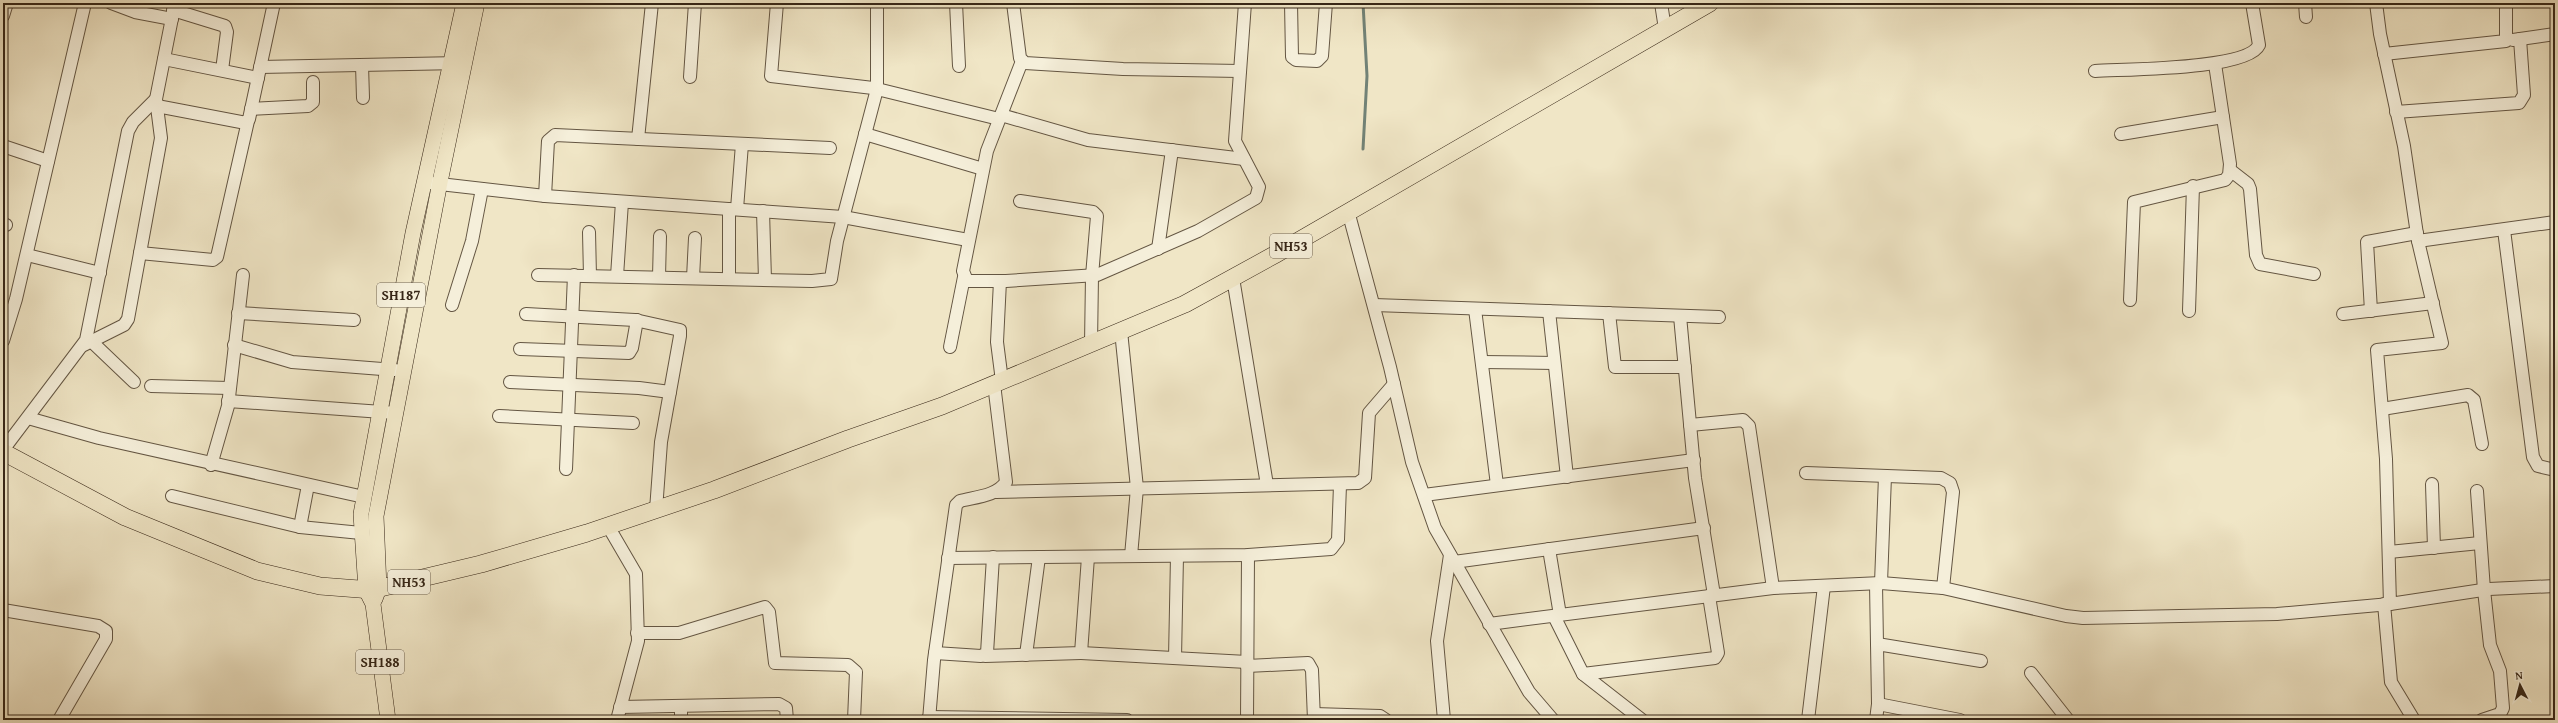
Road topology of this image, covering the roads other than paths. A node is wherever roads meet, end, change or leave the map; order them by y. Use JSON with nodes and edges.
{"nodes":[{"id":1,"x":7,"y":3,"type":"edge"},
{"id":2,"x":84,"y":3,"type":"edge"},
{"id":3,"x":111,"y":3,"type":"edge"},
{"id":4,"x":274,"y":3,"type":"edge"},
{"id":5,"x":464,"y":3,"type":"edge"},
{"id":6,"x":477,"y":3,"type":"edge"},
{"id":7,"x":652,"y":3,"type":"edge"},
{"id":8,"x":695,"y":3,"type":"edge"},
{"id":9,"x":777,"y":3,"type":"edge"},
{"id":10,"x":877,"y":3,"type":"edge"},
{"id":11,"x":956,"y":3,"type":"edge"},
{"id":12,"x":1013,"y":3,"type":"edge"},
{"id":13,"x":1245,"y":3,"type":"edge"},
{"id":14,"x":1292,"y":3,"type":"edge"},
{"id":15,"x":1326,"y":3,"type":"edge"},
{"id":16,"x":1662,"y":3,"type":"edge"},
{"id":17,"x":1710,"y":3,"type":"edge"},
{"id":18,"x":2252,"y":3,"type":"edge"},
{"id":19,"x":2305,"y":3,"type":"edge"},
{"id":20,"x":2376,"y":3,"type":"edge"},
{"id":21,"x":2506,"y":3,"type":"edge"},
{"id":22,"x":173,"y":11,"type":"edge"},
{"id":23,"x":3,"y":16,"type":"edge"},
{"id":24,"x":2306,"y":17,"type":"dead end"},
{"id":25,"x":1665,"y":29,"type":"junction"},
{"id":26,"x":2555,"y":34,"type":"edge"},
{"id":27,"x":2520,"y":39,"type":"junction"},
{"id":28,"x":2506,"y":41,"type":"junction"},
{"id":29,"x":2384,"y":54,"type":"junction"},
{"id":30,"x":164,"y":59,"type":"junction"},
{"id":31,"x":1022,"y":61,"type":"junction"},
{"id":32,"x":458,"y":63,"type":"junction"},
{"id":33,"x":2215,"y":64,"type":"junction"},
{"id":34,"x":362,"y":65,"type":"junction"},
{"id":35,"x":960,"y":66,"type":"dead end"},
{"id":36,"x":222,"y":70,"type":"junction"},
{"id":37,"x":1240,"y":71,"type":"junction"},
{"id":38,"x":2095,"y":71,"type":"dead end"},
{"id":39,"x":259,"y":72,"type":"junction"},
{"id":40,"x":690,"y":76,"type":"dead end"},
{"id":41,"x":313,"y":82,"type":"dead end"},
{"id":42,"x":875,"y":88,"type":"junction"},
{"id":43,"x":363,"y":98,"type":"dead end"},
{"id":44,"x":157,"y":103,"type":"junction"},
{"id":45,"x":252,"y":109,"type":"junction"},
{"id":46,"x":2396,"y":112,"type":"junction"},
{"id":47,"x":1000,"y":117,"type":"junction"},
{"id":48,"x":2223,"y":117,"type":"junction"},
{"id":49,"x":248,"y":121,"type":"junction"},
{"id":50,"x":865,"y":134,"type":"junction"},
{"id":51,"x":2121,"y":134,"type":"dead end"},
{"id":52,"x":638,"y":139,"type":"junction"},
{"id":53,"x":742,"y":144,"type":"junction"},
{"id":54,"x":3,"y":146,"type":"edge"},
{"id":55,"x":830,"y":148,"type":"dead end"},
{"id":56,"x":1172,"y":150,"type":"junction"},
{"id":57,"x":1244,"y":159,"type":"junction"},
{"id":58,"x":48,"y":161,"type":"junction"},
{"id":59,"x":983,"y":169,"type":"junction"},
{"id":60,"x":2230,"y":170,"type":"junction"},
{"id":61,"x":424,"y":182,"type":"junction"},
{"id":62,"x":440,"y":184,"type":"junction"},
{"id":63,"x":2193,"y":186,"type":"junction"},
{"id":64,"x":482,"y":189,"type":"junction"},
{"id":65,"x":545,"y":196,"type":"junction"},
{"id":66,"x":1020,"y":201,"type":"dead end"},
{"id":67,"x":622,"y":202,"type":"junction"},
{"id":68,"x":733,"y":209,"type":"junction"},
{"id":69,"x":763,"y":211,"type":"junction"},
{"id":70,"x":1348,"y":211,"type":"junction"},
{"id":71,"x":834,"y":216,"type":"junction"},
{"id":72,"x":2555,"y":222,"type":"edge"},
{"id":73,"x":2504,"y":230,"type":"junction"},
{"id":74,"x":589,"y":232,"type":"dead end"},
{"id":75,"x":660,"y":236,"type":"dead end"},
{"id":76,"x":2418,"y":237,"type":"junction"},
{"id":77,"x":695,"y":238,"type":"dead end"},
{"id":78,"x":968,"y":240,"type":"junction"},
{"id":79,"x":1158,"y":249,"type":"junction"},
{"id":80,"x":140,"y":253,"type":"junction"},
{"id":81,"x":27,"y":254,"type":"junction"},
{"id":82,"x":100,"y":273,"type":"junction"},
{"id":83,"x":2314,"y":274,"type":"dead end"},
{"id":84,"x":244,"y":275,"type":"dead end"},
{"id":85,"x":538,"y":275,"type":"dead end"},
{"id":86,"x":574,"y":275,"type":"junction"},
{"id":87,"x":590,"y":276,"type":"junction"},
{"id":88,"x":617,"y":276,"type":"junction"},
{"id":89,"x":1092,"y":276,"type":"junction"},
{"id":90,"x":659,"y":277,"type":"junction"},
{"id":91,"x":964,"y":277,"type":"junction"},
{"id":92,"x":693,"y":278,"type":"junction"},
{"id":93,"x":1233,"y":278,"type":"junction"},
{"id":94,"x":729,"y":279,"type":"junction"},
{"id":95,"x":765,"y":280,"type":"junction"},
{"id":96,"x":1000,"y":281,"type":"junction"},
{"id":97,"x":2130,"y":300,"type":"dead end"},
{"id":98,"x":2433,"y":303,"type":"junction"},
{"id":99,"x":452,"y":305,"type":"dead end"},
{"id":100,"x":1374,"y":305,"type":"junction"},
{"id":101,"x":1475,"y":309,"type":"junction"},
{"id":102,"x":1549,"y":311,"type":"junction"},
{"id":103,"x":2189,"y":311,"type":"dead end"},
{"id":104,"x":2371,"y":311,"type":"junction"},
{"id":105,"x":238,"y":313,"type":"junction"},
{"id":106,"x":1609,"y":313,"type":"junction"},
{"id":107,"x":526,"y":314,"type":"dead end"},
{"id":108,"x":2343,"y":314,"type":"dead end"},
{"id":109,"x":572,"y":316,"type":"junction"},
{"id":110,"x":1680,"y":316,"type":"junction"},
{"id":111,"x":1719,"y":317,"type":"dead end"},
{"id":112,"x":354,"y":320,"type":"dead end"},
{"id":113,"x":637,"y":320,"type":"junction"},
{"id":114,"x":1121,"y":331,"type":"junction"},
{"id":115,"x":3,"y":341,"type":"edge"},
{"id":116,"x":88,"y":343,"type":"junction"},
{"id":117,"x":1091,"y":344,"type":"junction"},
{"id":118,"x":234,"y":345,"type":"junction"},
{"id":119,"x":950,"y":347,"type":"dead end"},
{"id":120,"x":520,"y":349,"type":"dead end"},
{"id":121,"x":571,"y":350,"type":"junction"},
{"id":122,"x":1482,"y":362,"type":"junction"},
{"id":123,"x":1554,"y":363,"type":"junction"},
{"id":124,"x":1685,"y":367,"type":"junction"},
{"id":125,"x":388,"y":368,"type":"junction"},
{"id":126,"x":404,"y":372,"type":"junction"},
{"id":127,"x":134,"y":382,"type":"dead end"},
{"id":128,"x":510,"y":382,"type":"dead end"},
{"id":129,"x":998,"y":383,"type":"junction"},
{"id":130,"x":1394,"y":384,"type":"junction"},
{"id":131,"x":569,"y":385,"type":"junction"},
{"id":132,"x":151,"y":386,"type":"dead end"},
{"id":133,"x":670,"y":392,"type":"junction"},
{"id":134,"x":229,"y":394,"type":"junction"},
{"id":135,"x":2382,"y":409,"type":"junction"},
{"id":136,"x":380,"y":411,"type":"junction"},
{"id":137,"x":396,"y":413,"type":"junction"},
{"id":138,"x":499,"y":416,"type":"dead end"},
{"id":139,"x":28,"y":418,"type":"junction"},
{"id":140,"x":568,"y":420,"type":"junction"},
{"id":141,"x":633,"y":423,"type":"dead end"},
{"id":142,"x":1690,"y":425,"type":"junction"},
{"id":143,"x":2482,"y":444,"type":"dead end"},
{"id":144,"x":373,"y":449,"type":"junction"},
{"id":145,"x":3,"y":451,"type":"edge"},
{"id":146,"x":388,"y":453,"type":"junction"},
{"id":147,"x":1694,"y":460,"type":"junction"},
{"id":148,"x":211,"y":465,"type":"junction"},
{"id":149,"x":566,"y":469,"type":"dead end"},
{"id":150,"x":2555,"y":470,"type":"edge"},
{"id":151,"x":1806,"y":473,"type":"dead end"},
{"id":152,"x":1567,"y":476,"type":"junction"},
{"id":153,"x":1885,"y":476,"type":"junction"},
{"id":154,"x":2432,"y":484,"type":"dead end"},
{"id":155,"x":1267,"y":485,"type":"junction"},
{"id":156,"x":1340,"y":485,"type":"junction"},
{"id":157,"x":308,"y":486,"type":"junction"},
{"id":158,"x":1498,"y":486,"type":"junction"},
{"id":159,"x":1136,"y":488,"type":"junction"},
{"id":160,"x":2477,"y":491,"type":"dead end"},
{"id":161,"x":996,"y":492,"type":"junction"},
{"id":162,"x":1424,"y":495,"type":"junction"},
{"id":163,"x":172,"y":496,"type":"dead end"},
{"id":164,"x":364,"y":497,"type":"junction"},
{"id":165,"x":656,"y":510,"type":"junction"},
{"id":166,"x":608,"y":526,"type":"junction"},
{"id":167,"x":300,"y":527,"type":"junction"},
{"id":168,"x":1704,"y":528,"type":"junction"},
{"id":169,"x":361,"y":533,"type":"junction"},
{"id":170,"x":2480,"y":543,"type":"junction"},
{"id":171,"x":2434,"y":548,"type":"junction"},
{"id":172,"x":1549,"y":549,"type":"junction"},
{"id":173,"x":2389,"y":552,"type":"junction"},
{"id":174,"x":1248,"y":555,"type":"junction"},
{"id":175,"x":1131,"y":556,"type":"junction"},
{"id":176,"x":1177,"y":556,"type":"junction"},
{"id":177,"x":993,"y":557,"type":"junction"},
{"id":178,"x":1039,"y":557,"type":"junction"},
{"id":179,"x":1088,"y":557,"type":"junction"},
{"id":180,"x":948,"y":558,"type":"junction"},
{"id":181,"x":1452,"y":558,"type":"junction"},
{"id":182,"x":1878,"y":583,"type":"junction"},
{"id":183,"x":1824,"y":586,"type":"junction"},
{"id":184,"x":2555,"y":586,"type":"edge"},
{"id":185,"x":1773,"y":588,"type":"junction"},
{"id":186,"x":1943,"y":588,"type":"junction"},
{"id":187,"x":2484,"y":590,"type":"junction"},
{"id":188,"x":373,"y":594,"type":"junction"},
{"id":189,"x":1712,"y":595,"type":"junction"},
{"id":190,"x":2387,"y":604,"type":"junction"},
{"id":191,"x":3,"y":610,"type":"edge"},
{"id":192,"x":1557,"y":615,"type":"junction"},
{"id":193,"x":1489,"y":624,"type":"junction"},
{"id":194,"x":637,"y":634,"type":"junction"},
{"id":195,"x":1877,"y":644,"type":"junction"},
{"id":196,"x":935,"y":653,"type":"junction"},
{"id":197,"x":1081,"y":653,"type":"junction"},
{"id":198,"x":1026,"y":655,"type":"junction"},
{"id":199,"x":985,"y":656,"type":"junction"},
{"id":200,"x":1175,"y":658,"type":"junction"},
{"id":201,"x":1980,"y":660,"type":"dead end"},
{"id":202,"x":1247,"y":664,"type":"junction"},
{"id":203,"x":2031,"y":673,"type":"dead end"},
{"id":204,"x":1583,"y":674,"type":"junction"},
{"id":205,"x":1878,"y":704,"type":"junction"},
{"id":206,"x":681,"y":706,"type":"junction"},
{"id":207,"x":620,"y":707,"type":"junction"},
{"id":208,"x":1314,"y":717,"type":"edge"},
{"id":209,"x":929,"y":718,"type":"edge"},
{"id":210,"x":59,"y":720,"type":"edge"},
{"id":211,"x":388,"y":720,"type":"edge"},
{"id":212,"x":617,"y":720,"type":"edge"},
{"id":213,"x":681,"y":720,"type":"edge"},
{"id":214,"x":787,"y":720,"type":"edge"},
{"id":215,"x":854,"y":720,"type":"edge"},
{"id":216,"x":1127,"y":720,"type":"edge"},
{"id":217,"x":1246,"y":720,"type":"edge"},
{"id":218,"x":1386,"y":720,"type":"edge"},
{"id":219,"x":1444,"y":720,"type":"edge"},
{"id":220,"x":1552,"y":720,"type":"edge"},
{"id":221,"x":1642,"y":720,"type":"edge"},
{"id":222,"x":1808,"y":720,"type":"edge"},
{"id":223,"x":1876,"y":720,"type":"edge"},
{"id":224,"x":1960,"y":720,"type":"edge"},
{"id":225,"x":2068,"y":720,"type":"edge"},
{"id":226,"x":2414,"y":720,"type":"edge"},
{"id":227,"x":2482,"y":720,"type":"edge"}],
"edges":[{"from":1,"to":23,"type":"street"},
{"from":2,"to":58,"type":"street"},
{"from":3,"to":22,"type":"street"},
{"from":4,"to":39,"type":"street"},
{"from":5,"to":32,"type":"main road","number":"SH187"},
{"from":6,"to":32,"type":"main road","number":"SH187"},
{"from":7,"to":52,"type":"street"},
{"from":8,"to":40,"type":"street"},
{"from":9,"to":42,"type":"street"},
{"from":10,"to":42,"type":"street"},
{"from":11,"to":35,"type":"street"},
{"from":12,"to":31,"type":"street"},
{"from":13,"to":37,"type":"street"},
{"from":14,"to":15,"type":"street"},
{"from":16,"to":25,"type":"street"},
{"from":17,"to":25,"type":"highway","number":"NH53"},
{"from":18,"to":33,"type":"street"},
{"from":19,"to":24,"type":"street"},
{"from":20,"to":29,"type":"street"},
{"from":21,"to":28,"type":"street"},
{"from":22,"to":30,"type":"street"},
{"from":22,"to":36,"type":"street"},
{"from":25,"to":70,"type":"highway","number":"NH53"},
{"from":26,"to":27,"type":"street"},
{"from":27,"to":28,"type":"street"},
{"from":27,"to":46,"type":"street"},
{"from":28,"to":29,"type":"street"},
{"from":29,"to":46,"type":"street"},
{"from":30,"to":36,"type":"street"},
{"from":30,"to":44,"type":"street"},
{"from":31,"to":37,"type":"street"},
{"from":31,"to":47,"type":"street"},
{"from":32,"to":34,"type":"street"},
{"from":32,"to":61,"type":"main road","number":"SH187"},
{"from":32,"to":62,"type":"main road","number":"SH187"},
{"from":33,"to":38,"type":"street"},
{"from":33,"to":48,"type":"street"},
{"from":34,"to":39,"type":"street"},
{"from":34,"to":43,"type":"street"},
{"from":36,"to":39,"type":"street"},
{"from":37,"to":57,"type":"street"},
{"from":39,"to":45,"type":"street"},
{"from":41,"to":45,"type":"street"},
{"from":42,"to":47,"type":"street"},
{"from":42,"to":50,"type":"street"},
{"from":44,"to":49,"type":"street"},
{"from":44,"to":80,"type":"street"},
{"from":44,"to":82,"type":"street"},
{"from":45,"to":49,"type":"street"},
{"from":46,"to":76,"type":"street"},
{"from":47,"to":56,"type":"street"},
{"from":47,"to":59,"type":"street"},
{"from":48,"to":51,"type":"street"},
{"from":48,"to":60,"type":"street"},
{"from":49,"to":80,"type":"street"},
{"from":50,"to":59,"type":"street"},
{"from":50,"to":71,"type":"street"},
{"from":52,"to":53,"type":"street"},
{"from":52,"to":65,"type":"street"},
{"from":53,"to":55,"type":"street"},
{"from":53,"to":68,"type":"street"},
{"from":54,"to":58,"type":"street"},
{"from":56,"to":57,"type":"street"},
{"from":56,"to":79,"type":"street"},
{"from":57,"to":79,"type":"street"},
{"from":58,"to":81,"type":"street"},
{"from":59,"to":78,"type":"street"},
{"from":60,"to":63,"type":"street"},
{"from":60,"to":83,"type":"street"},
{"from":61,"to":62,"type":"street"},
{"from":61,"to":125,"type":"main road","number":"SH187"},
{"from":62,"to":64,"type":"street"},
{"from":62,"to":126,"type":"main road","number":"SH187"},
{"from":63,"to":97,"type":"street"},
{"from":63,"to":103,"type":"street"},
{"from":64,"to":65,"type":"street"},
{"from":64,"to":99,"type":"street"},
{"from":65,"to":67,"type":"street"},
{"from":66,"to":89,"type":"street"},
{"from":67,"to":68,"type":"street"},
{"from":67,"to":88,"type":"street"},
{"from":68,"to":69,"type":"street"},
{"from":68,"to":94,"type":"street"},
{"from":69,"to":71,"type":"street"},
{"from":69,"to":95,"type":"street"},
{"from":70,"to":93,"type":"highway","number":"NH53"},
{"from":70,"to":100,"type":"street"},
{"from":71,"to":78,"type":"street"},
{"from":71,"to":95,"type":"street"},
{"from":72,"to":73,"type":"street"},
{"from":73,"to":76,"type":"street"},
{"from":73,"to":150,"type":"street"},
{"from":74,"to":87,"type":"street"},
{"from":75,"to":90,"type":"street"},
{"from":76,"to":98,"type":"street"},
{"from":76,"to":104,"type":"street"},
{"from":77,"to":92,"type":"street"},
{"from":78,"to":91,"type":"street"},
{"from":79,"to":89,"type":"street"},
{"from":80,"to":116,"type":"street"},
{"from":81,"to":82,"type":"street"},
{"from":81,"to":115,"type":"street"},
{"from":82,"to":116,"type":"street"},
{"from":84,"to":105,"type":"street"},
{"from":85,"to":86,"type":"street"},
{"from":86,"to":87,"type":"street"},
{"from":86,"to":109,"type":"street"},
{"from":87,"to":88,"type":"street"},
{"from":88,"to":90,"type":"street"},
{"from":89,"to":96,"type":"street"},
{"from":89,"to":117,"type":"street"},
{"from":90,"to":92,"type":"street"},
{"from":91,"to":96,"type":"street"},
{"from":91,"to":119,"type":"street"},
{"from":92,"to":94,"type":"street"},
{"from":93,"to":114,"type":"highway","number":"NH53"},
{"from":93,"to":155,"type":"street"},
{"from":94,"to":95,"type":"street"},
{"from":96,"to":129,"type":"street"},
{"from":98,"to":104,"type":"street"},
{"from":98,"to":135,"type":"street"},
{"from":100,"to":101,"type":"street"},
{"from":100,"to":130,"type":"street"},
{"from":101,"to":102,"type":"street"},
{"from":101,"to":122,"type":"street"},
{"from":102,"to":106,"type":"street"},
{"from":102,"to":123,"type":"street"},
{"from":104,"to":108,"type":"street"},
{"from":105,"to":112,"type":"street"},
{"from":105,"to":118,"type":"street"},
{"from":106,"to":110,"type":"street"},
{"from":106,"to":124,"type":"street"},
{"from":107,"to":109,"type":"street"},
{"from":109,"to":113,"type":"street"},
{"from":109,"to":121,"type":"street"},
{"from":110,"to":111,"type":"street"},
{"from":110,"to":124,"type":"street"},
{"from":113,"to":121,"type":"street"},
{"from":113,"to":133,"type":"street"},
{"from":114,"to":117,"type":"highway","number":"NH53"},
{"from":114,"to":159,"type":"street"},
{"from":116,"to":127,"type":"street"},
{"from":116,"to":139,"type":"street"},
{"from":117,"to":129,"type":"highway","number":"NH53"},
{"from":118,"to":125,"type":"street"},
{"from":118,"to":134,"type":"street"},
{"from":120,"to":121,"type":"street"},
{"from":121,"to":131,"type":"street"},
{"from":122,"to":123,"type":"street"},
{"from":122,"to":158,"type":"street"},
{"from":123,"to":152,"type":"street"},
{"from":124,"to":142,"type":"street"},
{"from":125,"to":126,"type":"street"},
{"from":125,"to":136,"type":"main road","number":"SH187"},
{"from":126,"to":137,"type":"main road","number":"SH187"},
{"from":128,"to":131,"type":"street"},
{"from":129,"to":161,"type":"street"},
{"from":129,"to":165,"type":"highway","number":"NH53"},
{"from":130,"to":156,"type":"street"},
{"from":130,"to":162,"type":"street"},
{"from":131,"to":133,"type":"street"},
{"from":131,"to":140,"type":"street"},
{"from":132,"to":134,"type":"street"},
{"from":133,"to":165,"type":"street"},
{"from":134,"to":136,"type":"street"},
{"from":134,"to":148,"type":"street"},
{"from":135,"to":143,"type":"street"},
{"from":135,"to":173,"type":"street"},
{"from":136,"to":137,"type":"street"},
{"from":136,"to":144,"type":"main road","number":"SH187"},
{"from":137,"to":146,"type":"main road","number":"SH187"},
{"from":138,"to":140,"type":"street"},
{"from":139,"to":145,"type":"street"},
{"from":139,"to":148,"type":"street"},
{"from":140,"to":141,"type":"street"},
{"from":140,"to":149,"type":"street"},
{"from":142,"to":147,"type":"street"},
{"from":142,"to":185,"type":"street"},
{"from":144,"to":146,"type":"main road"},
{"from":144,"to":164,"type":"main road","number":"SH187"},
{"from":145,"to":188,"type":"highway","number":"NH53"},
{"from":146,"to":188,"type":"main road","number":"SH187"},
{"from":147,"to":152,"type":"street"},
{"from":147,"to":168,"type":"street"},
{"from":148,"to":157,"type":"street"},
{"from":151,"to":153,"type":"street"},
{"from":152,"to":158,"type":"street"},
{"from":153,"to":182,"type":"street"},
{"from":153,"to":186,"type":"street"},
{"from":154,"to":171,"type":"street"},
{"from":155,"to":156,"type":"street"},
{"from":155,"to":159,"type":"street"},
{"from":156,"to":174,"type":"street"},
{"from":157,"to":164,"type":"street"},
{"from":157,"to":167,"type":"street"},
{"from":158,"to":162,"type":"street"},
{"from":159,"to":161,"type":"street"},
{"from":159,"to":175,"type":"street"},
{"from":160,"to":170,"type":"street"},
{"from":161,"to":180,"type":"street"},
{"from":162,"to":181,"type":"street"},
{"from":163,"to":167,"type":"street"},
{"from":164,"to":169,"type":"main road","number":"SH187"},
{"from":165,"to":166,"type":"highway","number":"NH53"},
{"from":166,"to":188,"type":"highway","number":"NH53"},
{"from":166,"to":194,"type":"street"},
{"from":167,"to":169,"type":"street"},
{"from":168,"to":172,"type":"street"},
{"from":168,"to":189,"type":"street"},
{"from":169,"to":188,"type":"main road","number":"SH187"},
{"from":170,"to":171,"type":"street"},
{"from":170,"to":187,"type":"street"},
{"from":171,"to":173,"type":"street"},
{"from":172,"to":181,"type":"street"},
{"from":172,"to":192,"type":"street"},
{"from":173,"to":190,"type":"street"},
{"from":174,"to":176,"type":"street"},
{"from":174,"to":202,"type":"street"},
{"from":175,"to":176,"type":"street"},
{"from":175,"to":179,"type":"street"},
{"from":176,"to":200,"type":"street"},
{"from":177,"to":178,"type":"street"},
{"from":177,"to":180,"type":"street"},
{"from":177,"to":199,"type":"street"},
{"from":178,"to":179,"type":"street"},
{"from":178,"to":198,"type":"street"},
{"from":179,"to":197,"type":"street"},
{"from":180,"to":196,"type":"street"},
{"from":181,"to":193,"type":"street"},
{"from":181,"to":219,"type":"street"},
{"from":182,"to":183,"type":"street"},
{"from":182,"to":186,"type":"street"},
{"from":182,"to":195,"type":"street"},
{"from":183,"to":185,"type":"street"},
{"from":183,"to":222,"type":"street"},
{"from":184,"to":187,"type":"street"},
{"from":185,"to":189,"type":"street"},
{"from":186,"to":190,"type":"street"},
{"from":187,"to":190,"type":"street"},
{"from":187,"to":227,"type":"street"},
{"from":188,"to":211,"type":"main road","number":"SH188"},
{"from":189,"to":192,"type":"street"},
{"from":189,"to":204,"type":"street"},
{"from":190,"to":226,"type":"street"},
{"from":191,"to":210,"type":"street"},
{"from":192,"to":193,"type":"street"},
{"from":192,"to":204,"type":"street"},
{"from":193,"to":220,"type":"street"},
{"from":194,"to":207,"type":"street"},
{"from":194,"to":215,"type":"street"},
{"from":195,"to":201,"type":"street"},
{"from":195,"to":205,"type":"street"},
{"from":196,"to":199,"type":"street"},
{"from":196,"to":209,"type":"street"},
{"from":197,"to":198,"type":"street"},
{"from":197,"to":200,"type":"street"},
{"from":198,"to":199,"type":"street"},
{"from":200,"to":202,"type":"street"},
{"from":202,"to":208,"type":"street"},
{"from":202,"to":217,"type":"street"},
{"from":203,"to":225,"type":"street"},
{"from":204,"to":221,"type":"street"},
{"from":205,"to":223,"type":"street"},
{"from":205,"to":224,"type":"street"},
{"from":206,"to":207,"type":"street"},
{"from":206,"to":213,"type":"street"},
{"from":206,"to":214,"type":"street"},
{"from":207,"to":212,"type":"street"},
{"from":208,"to":218,"type":"street"},
{"from":209,"to":216,"type":"street"}]}
